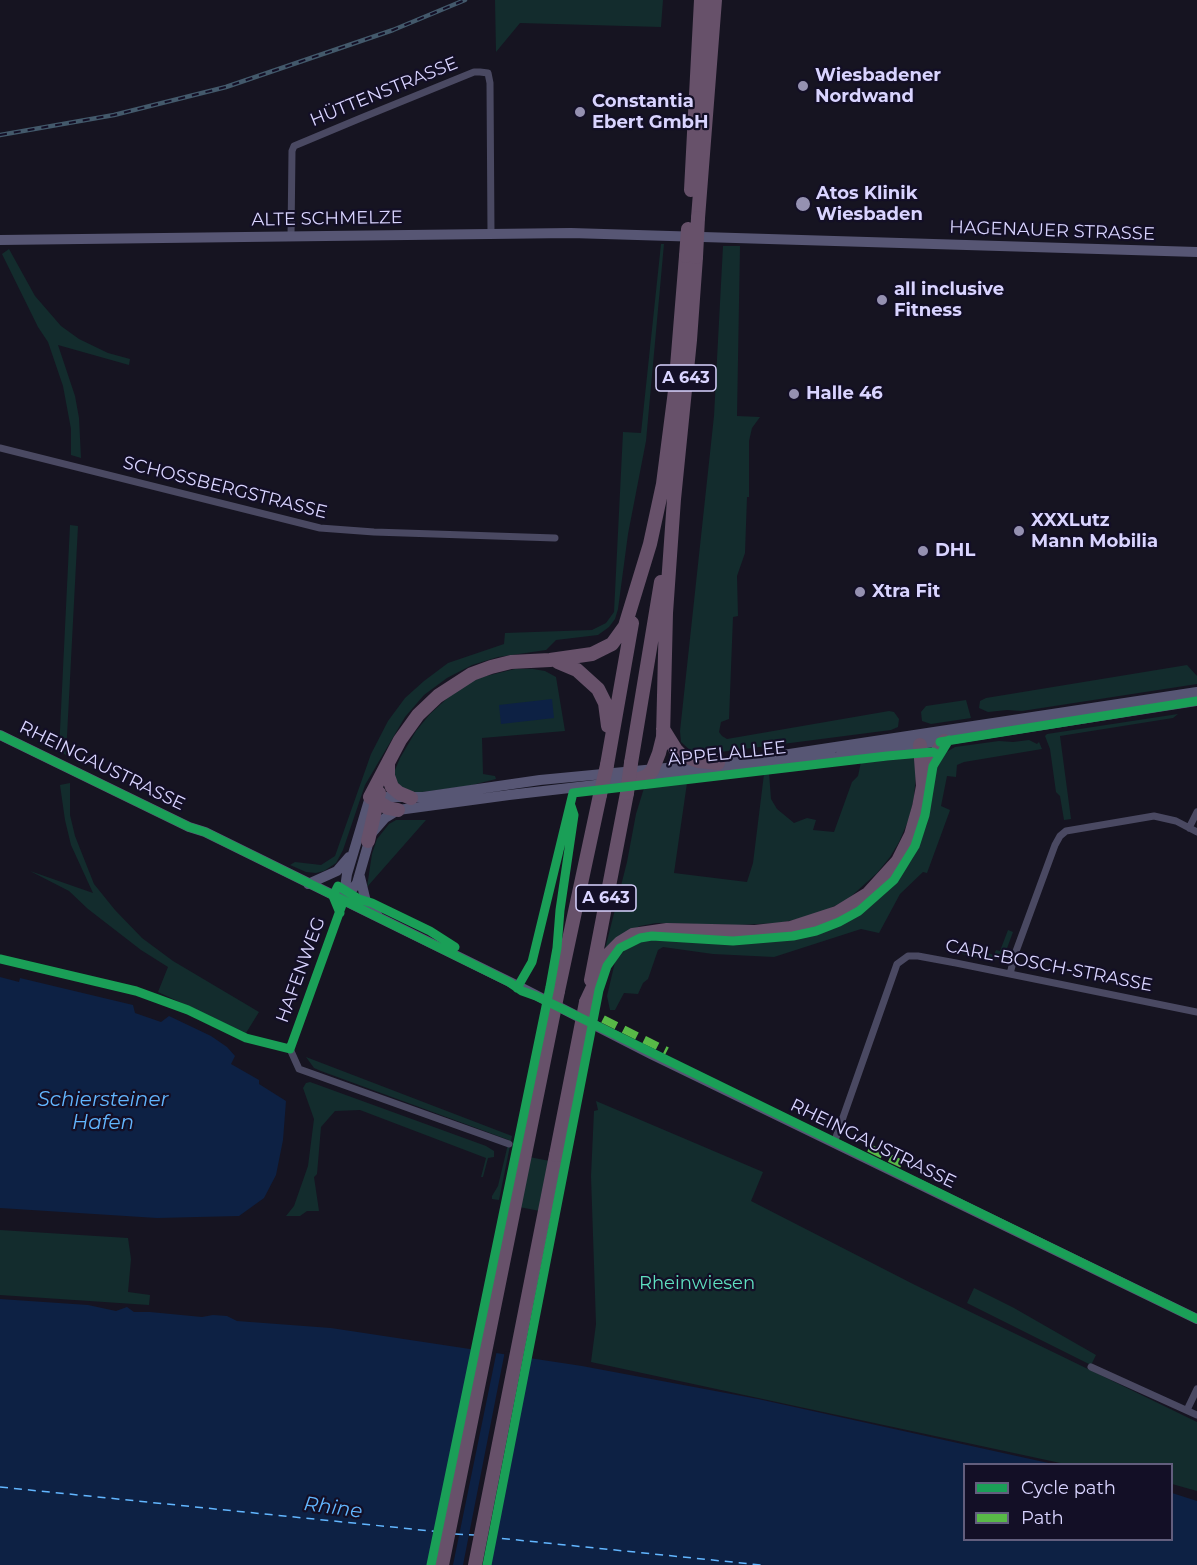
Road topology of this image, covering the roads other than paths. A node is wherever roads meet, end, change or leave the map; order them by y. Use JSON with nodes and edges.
{"nodes":[{"id":1,"x":696,"y":0,"type":"edge"},
{"id":2,"x":700,"y":0,"type":"edge"},
{"id":3,"x":714,"y":0,"type":"edge"},
{"id":4,"x":698,"y":36,"type":"junction"},
{"id":5,"x":694,"y":218,"type":"junction"},
{"id":6,"x":491,"y":234,"type":"junction"},
{"id":7,"x":291,"y":236,"type":"junction"},
{"id":8,"x":654,"y":236,"type":"joint"},
{"id":9,"x":0,"y":240,"type":"edge"},
{"id":10,"x":1197,"y":252,"type":"edge"},
{"id":11,"x":691,"y":256,"type":"junction"},
{"id":12,"x":0,"y":448,"type":"edge"},
{"id":13,"x":674,"y":499,"type":"junction"},
{"id":14,"x":555,"y":538,"type":"dead end"},
{"id":15,"x":639,"y":581,"type":"junction"},
{"id":16,"x":550,"y":660,"type":"junction"},
{"id":17,"x":1197,"y":692,"type":"edge"},
{"id":18,"x":1197,"y":702,"type":"edge"},
{"id":19,"x":663,"y":729,"type":"junction"},
{"id":20,"x":0,"y":735,"type":"edge"},
{"id":21,"x":920,"y":740,"type":"junction"},
{"id":22,"x":944,"y":741,"type":"junction"},
{"id":23,"x":388,"y":762,"type":"junction"},
{"id":24,"x":718,"y":764,"type":"junction"},
{"id":25,"x":607,"y":765,"type":"junction"},
{"id":26,"x":654,"y":768,"type":"junction"},
{"id":27,"x":636,"y":780,"type":"junction"},
{"id":28,"x":923,"y":786,"type":"junction"},
{"id":29,"x":411,"y":798,"type":"junction"},
{"id":30,"x":375,"y":799,"type":"junction"},
{"id":31,"x":398,"y":810,"type":"junction"},
{"id":32,"x":1197,"y":812,"type":"edge"},
{"id":33,"x":1189,"y":828,"type":"junction"},
{"id":34,"x":1197,"y":832,"type":"edge"},
{"id":35,"x":368,"y":841,"type":"junction"},
{"id":36,"x":352,"y":853,"type":"junction"},
{"id":37,"x":360,"y":876,"type":"junction"},
{"id":38,"x":308,"y":884,"type":"junction"},
{"id":39,"x":343,"y":902,"type":"junction"},
{"id":40,"x":382,"y":920,"type":"junction"},
{"id":41,"x":1010,"y":974,"type":"junction"},
{"id":42,"x":586,"y":1002,"type":"junction"},
{"id":43,"x":1197,"y":1012,"type":"edge"},
{"id":44,"x":834,"y":1143,"type":"junction"},
{"id":45,"x":509,"y":1144,"type":"dead end"},
{"id":46,"x":1197,"y":1319,"type":"edge"},
{"id":47,"x":1091,"y":1367,"type":"dead end"},
{"id":48,"x":1197,"y":1389,"type":"edge"},
{"id":49,"x":1187,"y":1410,"type":"junction"},
{"id":50,"x":1197,"y":1415,"type":"edge"},
{"id":51,"x":442,"y":1565,"type":"edge"},
{"id":52,"x":475,"y":1565,"type":"edge"}],
"edges":[{"from":1,"to":4,"type":"highway"},
{"from":2,"to":4,"type":"highway","number":"A 643"},
{"from":3,"to":5,"type":"highway","number":"A 643"},
{"from":4,"to":5,"type":"highway","number":"A 643"},
{"from":5,"to":11,"type":"highway","number":"A 643","bridge":true},
{"from":6,"to":7,"type":"main road","name":"ALTE SCHMELZE"},
{"from":6,"to":7,"type":"street","name":"HÜTTENSTRASSE"},
{"from":6,"to":8,"type":"main road","name":"ALTE SCHMELZE"},
{"from":7,"to":9,"type":"main road","name":"ALTE SCHMELZE"},
{"from":8,"to":10,"type":"main road","name":"HAGENAUER STRASSE"},
{"from":11,"to":13,"type":"highway","number":"A 643"},
{"from":11,"to":15,"type":"highway","number":"A 643"},
{"from":12,"to":14,"type":"street","name":"SCHOSSBERGSTRASSE"},
{"from":13,"to":19,"type":"highway"},
{"from":13,"to":42,"type":"highway","number":"A 643","bridge":true},
{"from":15,"to":16,"type":"highway"},
{"from":15,"to":25,"type":"highway","number":"A 643"},
{"from":16,"to":23,"type":"highway"},
{"from":16,"to":25,"type":"highway"},
{"from":17,"to":21,"type":"main road","name":"ÄPPELALLEE"},
{"from":18,"to":22,"type":"main road","name":"ÄPPELALLEE"},
{"from":19,"to":24,"type":"highway"},
{"from":19,"to":26,"type":"highway"},
{"from":20,"to":38,"type":"main road","name":"RHEINGAUSTRASSE"},
{"from":21,"to":22,"type":"main road","name":"ÄPPELALLEE"},
{"from":21,"to":24,"type":"main road","name":"ÄPPELALLEE"},
{"from":21,"to":27,"type":"main road","name":"ÄPPELALLEE"},
{"from":21,"to":28,"type":"highway"},
{"from":22,"to":28,"type":"highway"},
{"from":23,"to":29,"type":"highway"},
{"from":23,"to":30,"type":"highway"},
{"from":24,"to":26,"type":"main road","name":"ÄPPELALLEE"},
{"from":25,"to":51,"type":"highway","number":"A 643","bridge":true},
{"from":26,"to":27,"type":"highway"},
{"from":26,"to":29,"type":"main road","name":"ÄPPELALLEE"},
{"from":27,"to":31,"type":"main road","name":"ÄPPELALLEE"},
{"from":28,"to":42,"type":"highway"},
{"from":29,"to":30,"type":"main road","name":"ÄPPELALLEE"},
{"from":30,"to":31,"type":"highway"},
{"from":30,"to":35,"type":"highway"},
{"from":30,"to":36,"type":"main road"},
{"from":31,"to":35,"type":"main road"},
{"from":32,"to":33,"type":"street"},
{"from":33,"to":34,"type":"street"},
{"from":33,"to":41,"type":"street"},
{"from":35,"to":37,"type":"main road"},
{"from":36,"to":38,"type":"main road"},
{"from":36,"to":39,"type":"main road"},
{"from":37,"to":39,"type":"main road"},
{"from":37,"to":40,"type":"main road"},
{"from":38,"to":39,"type":"main road","name":"RHEINGAUSTRASSE"},
{"from":39,"to":40,"type":"main road","name":"RHEINGAUSTRASSE"},
{"from":39,"to":45,"type":"street","name":"HAFENWEG"},
{"from":40,"to":44,"type":"main road","name":"RHEINGAUSTRASSE"},
{"from":41,"to":43,"type":"street","name":"CARL-BOSCH-STRASSE"},
{"from":41,"to":44,"type":"street","name":"CARL-BOSCH-STRASSE"},
{"from":42,"to":52,"type":"highway","number":"A 643","bridge":true},
{"from":44,"to":46,"type":"main road","name":"RHEINGAUSTRASSE"},
{"from":47,"to":49,"type":"street"},
{"from":48,"to":49,"type":"street"},
{"from":49,"to":50,"type":"street"}]}
